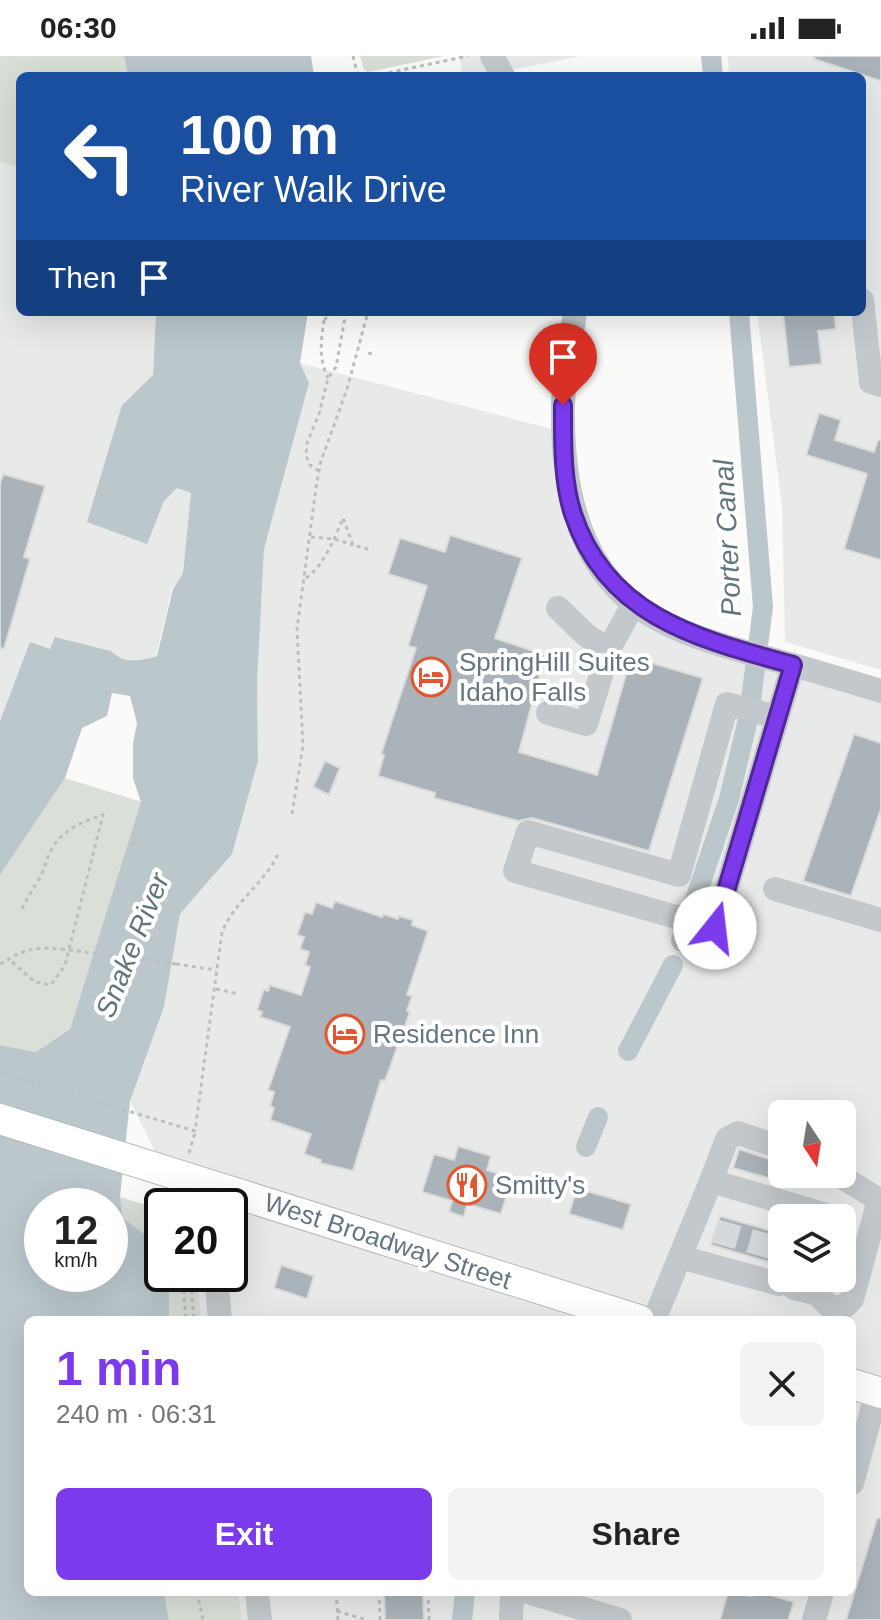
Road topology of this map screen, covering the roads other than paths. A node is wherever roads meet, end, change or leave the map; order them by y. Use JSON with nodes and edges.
{"nodes":[{"id":1,"x":574,"y":316,"type":"edge"},
{"id":2,"x":865,"y":316,"type":"edge"},
{"id":3,"x":876,"y":384,"type":"edge"},
{"id":4,"x":634,"y":603,"type":"junction"},
{"id":5,"x":558,"y":608,"type":"dead end"},
{"id":6,"x":609,"y":649,"type":"junction"},
{"id":7,"x":786,"y":663,"type":"junction"},
{"id":8,"x":881,"y":691,"type":"edge"},
{"id":9,"x":548,"y":713,"type":"dead end"},
{"id":10,"x":777,"y":717,"type":"junction"},
{"id":11,"x":679,"y":875,"type":"junction"},
{"id":12,"x":775,"y":889,"type":"dead end"},
{"id":13,"x":668,"y":914,"type":"junction"},
{"id":14,"x":881,"y":920,"type":"edge"},
{"id":15,"x":0,"y":1119,"type":"edge"},
{"id":16,"x":768,"y":1143,"type":"edge"},
{"id":17,"x":711,"y":1181,"type":"junction"},
{"id":18,"x":856,"y":1185,"type":"edge"},
{"id":19,"x":200,"y":1188,"type":"edge"},
{"id":20,"x":880,"y":1200,"type":"edge"},
{"id":21,"x":788,"y":1204,"type":"edge"},
{"id":22,"x":248,"y":1206,"type":"edge"},
{"id":23,"x":856,"y":1224,"type":"edge"},
{"id":24,"x":871,"y":1228,"type":"junction"},
{"id":25,"x":680,"y":1257,"type":"junction"},
{"id":26,"x":856,"y":1258,"type":"edge"},
{"id":27,"x":768,"y":1281,"type":"edge"},
{"id":28,"x":218,"y":1292,"type":"edge"},
{"id":29,"x":809,"y":1292,"type":"edge"},
{"id":30,"x":852,"y":1292,"type":"edge"},
{"id":31,"x":586,"y":1312,"type":"edge"},
{"id":32,"x":220,"y":1316,"type":"edge"},
{"id":33,"x":612,"y":1316,"type":"edge"},
{"id":34,"x":656,"y":1316,"type":"edge"},
{"id":35,"x":873,"y":1387,"type":"edge"},
{"id":36,"x":856,"y":1465,"type":"edge"},
{"id":37,"x":257,"y":1596,"type":"edge"},
{"id":38,"x":512,"y":1596,"type":"edge"},
{"id":39,"x":541,"y":1596,"type":"edge"},
{"id":40,"x":821,"y":1596,"type":"edge"},
{"id":41,"x":260,"y":1620,"type":"edge"},
{"id":42,"x":511,"y":1620,"type":"edge"},
{"id":43,"x":620,"y":1620,"type":"edge"},
{"id":44,"x":814,"y":1620,"type":"edge"}],
"edges":[{"from":1,"to":4,"type":"street"},
{"from":2,"to":3,"type":"street"},
{"from":4,"to":6,"type":"street"},
{"from":4,"to":7,"type":"street"},
{"from":5,"to":6,"type":"street"},
{"from":6,"to":9,"type":"street"},
{"from":7,"to":8,"type":"street"},
{"from":7,"to":10,"type":"street"},
{"from":10,"to":11,"type":"street"},
{"from":10,"to":13,"type":"street"},
{"from":11,"to":13,"type":"street"},
{"from":11,"to":13,"type":"street"},
{"from":12,"to":14,"type":"street"},
{"from":15,"to":19,"type":"main road","name":"West Broadway Street"},
{"from":16,"to":17,"type":"street"},
{"from":17,"to":21,"type":"street"},
{"from":17,"to":25,"type":"street"},
{"from":18,"to":20,"type":"street"},
{"from":20,"to":24,"type":"street"},
{"from":22,"to":31,"type":"main road","name":"West Broadway Street"},
{"from":23,"to":24,"type":"street"},
{"from":24,"to":26,"type":"street"},
{"from":25,"to":27,"type":"street"},
{"from":25,"to":34,"type":"street"},
{"from":28,"to":32,"type":"street"},
{"from":29,"to":30,"type":"street"},
{"from":31,"to":33,"type":"main road","name":"West Broadway Street"},
{"from":35,"to":36,"type":"street"},
{"from":37,"to":41,"type":"street"},
{"from":38,"to":42,"type":"street"},
{"from":39,"to":43,"type":"street"},
{"from":40,"to":44,"type":"street"}]}
